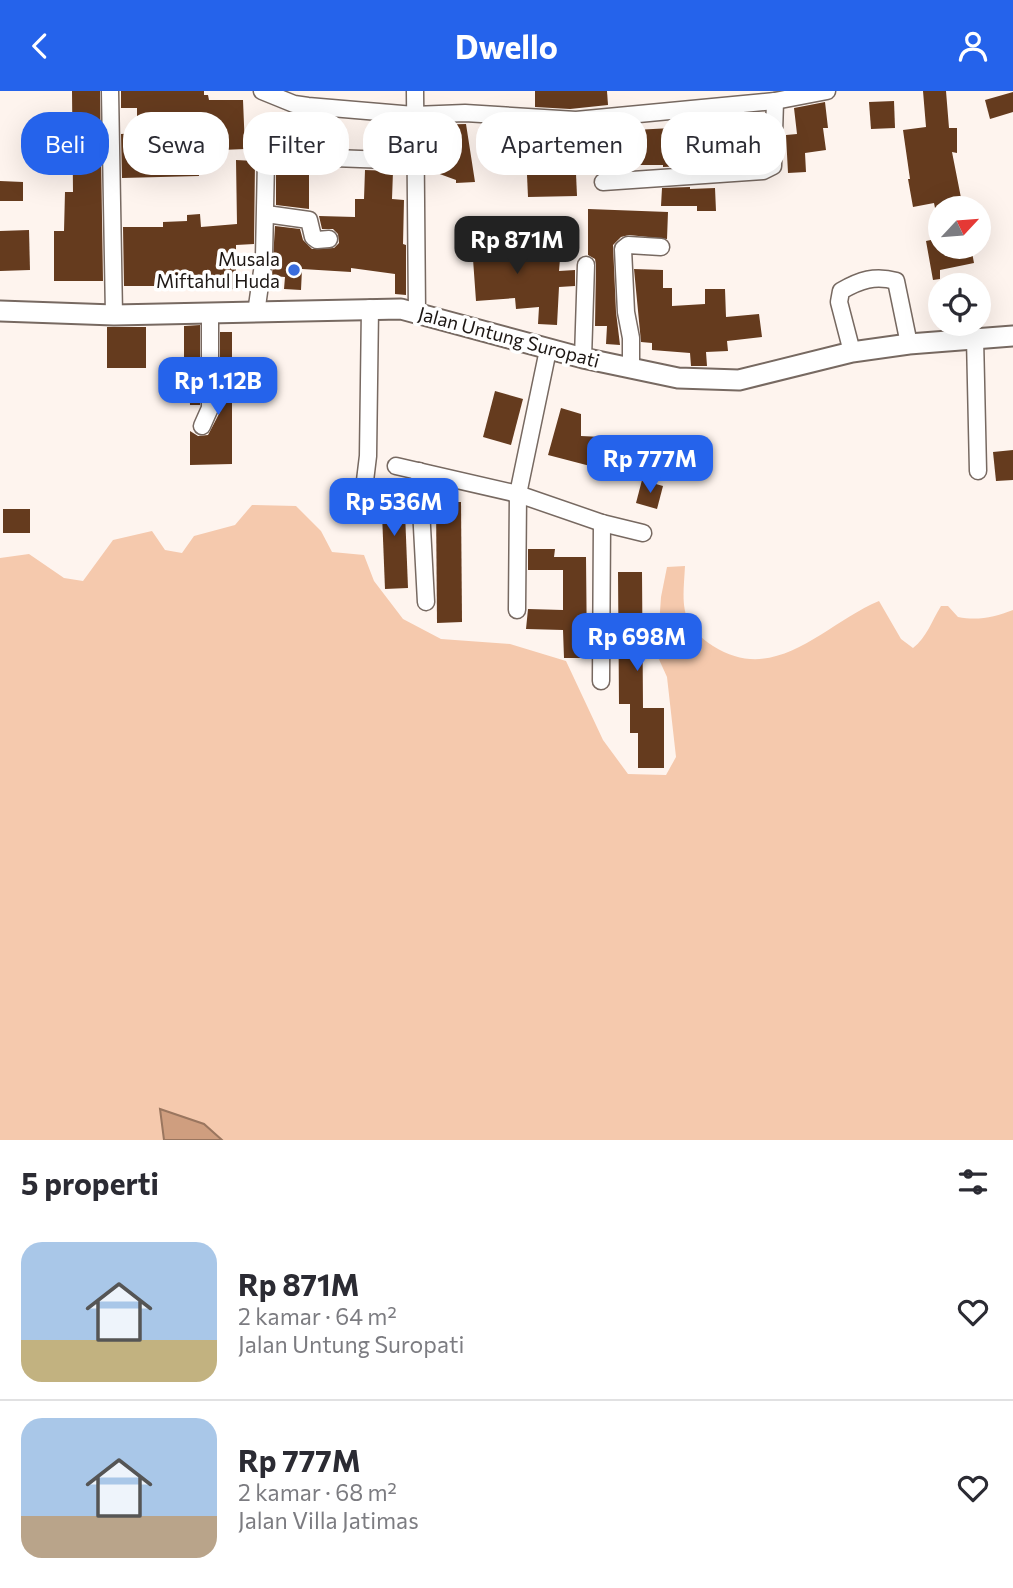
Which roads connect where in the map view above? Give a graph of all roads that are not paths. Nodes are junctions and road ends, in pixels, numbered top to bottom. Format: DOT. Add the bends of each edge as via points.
graph roads {
  1 [pos="110,91"];
  2 [pos="262,91"];
  3 [pos="415,91"];
  4 [pos="823,92"];
  5 [pos="775,101"];
  6 [pos="379,112"];
  7 [pos="414,112"];
  8 [pos="462,113"];
  9 [pos="266,175"];
  10 [pos="415,175"];
  11 [pos="603,182"];
  12 [pos="265,214"];
  13 [pos="329,239"];
  14 [pos="661,247"];
  15 [pos="586,265"];
  16 [pos="370,308"];
  17 [pos="0,311"];
  18 [pos="417,312"];
  19 [pos="256,313"];
  20 [pos="211,314"];
  21 [pos="114,315"];
  22 [pos="1013,336"];
  23 [pos="975,338"];
  24 [pos="909,344"];
  25 [pos="548,350"];
  26 [pos="852,352"];
  27 [pos="583,358"];
  28 [pos="631,368"];
  29 [pos="202,426"];
  30 [pos="396,465"];
  31 [pos="419,471"];
  32 [pos="978,471"];
  33 [pos="364,489"];
  34 [pos="518,494"];
  35 [pos="602,523"];
  36 [pos="643,533"];
  37 [pos="426,602"];
  38 [pos="517,610"];
  39 [pos="601,681"];
  1 -- 21 [label="street"];
  2 -- 6 [label="street" via="308,106"];
  3 -- 7 [label="street"];
  4 -- 5 [label="street"];
  5 -- 8 [label="street" via="576,120"];
  5 -- 11 [label="street" via="773,166 762,171"];
  9 -- 12 [label="street"];
  10 -- 18 [label="street"];
  12 -- 13 [label="street" via="309,220 313,237"];
  12 -- 19 [label="street"];
  14 -- 28 [label="street" via="628,245 623,249"];
  15 -- 27 [label="street"];
  16 -- 18 [label="main road, Jalan Untung Suropati"];
  16 -- 19 [label="main road, Jalan Untung Suropati"];
  16 -- 33 [label="street"];
  17 -- 21 [label="main road, Jalan Untung Suropati"];
  18 -- 25 [label="main road, Jalan Untung Suropati"];
  19 -- 20 [label="main road, Jalan Untung Suropati"];
  20 -- 21 [label="main road, Jalan Untung Suropati"];
  20 -- 29 [label="street" via="210,408"];
  22 -- 23 [label="main road, Jalan Untung Suropati"];
  23 -- 24 [label="main road, Jalan Untung Suropati"];
  23 -- 32 [label="street"];
  24 -- 26 [label="main road, Jalan Untung Suropati"];
  24 -- 26 [label="street" via="896,281 881,277 841,291 839,302"];
  25 -- 27 [label="main road, Jalan Untung Suropati"];
  25 -- 34 [label="street"];
  26 -- 28 [label="main road, Jalan Untung Suropati" via="739,380 678,379"];
  27 -- 28 [label="main road, Jalan Untung Suropati"];
  30 -- 31 [label="street"];
  31 -- 34 [label="street"];
  31 -- 37 [label="street"];
  34 -- 35 [label="street"];
  34 -- 38 [label="street"];
  35 -- 36 [label="street"];
  35 -- 39 [label="street"];
}
